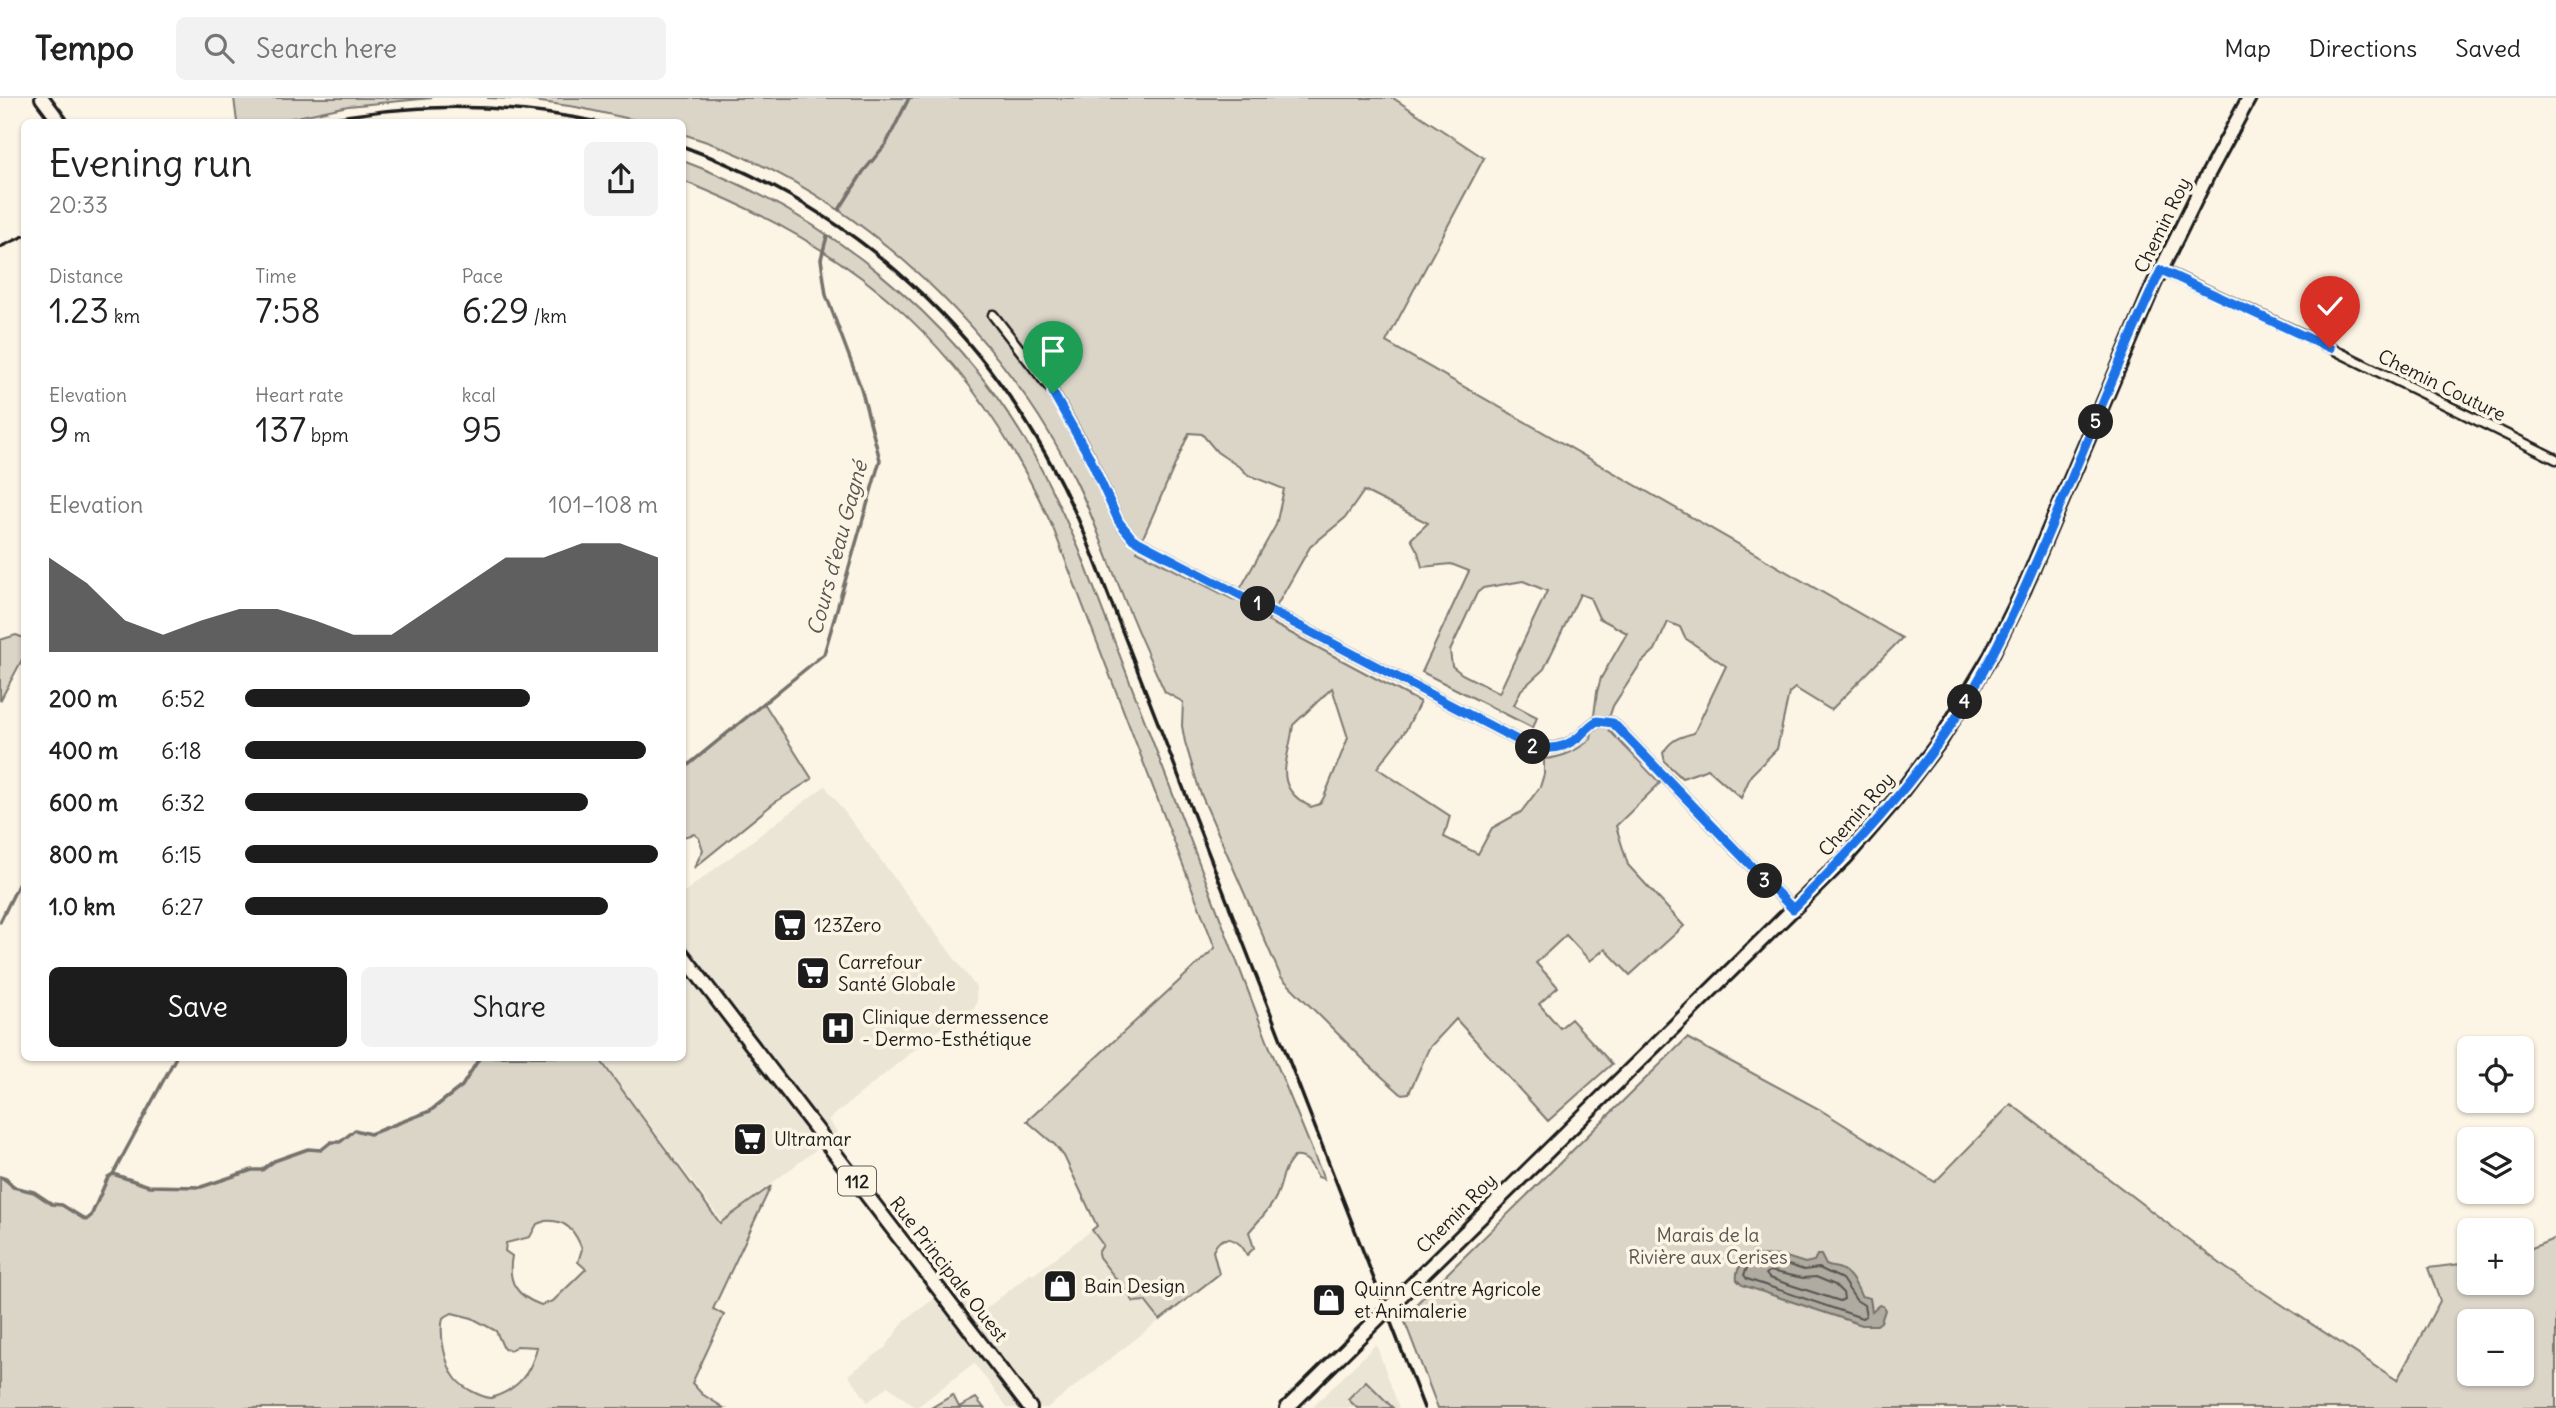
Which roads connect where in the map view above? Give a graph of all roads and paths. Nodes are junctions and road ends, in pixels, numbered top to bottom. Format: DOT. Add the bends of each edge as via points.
graph roads {
  1 [pos="42,98"];
  2 [pos="2249,98"];
  3 [pos="58,119"];
  4 [pos="2161,270"];
  5 [pos="993,315"];
  6 [pos="2556,460"];
  7 [pos="1793,909"];
  8 [pos="686,959"];
  9 [pos="1030,1408"];
  10 [pos="1287,1408"];
  1 -- 3 [label="street"];
  2 -- 4 [label="street, Chemin Roy"];
  4 -- 6 [label="street, Chemin Couture"];
  4 -- 7 [label="street, Chemin Roy" via="2024,589 1974,687 1895,800"];
  5 -- 7 [label="street" via="1059,403 1119,522 1133,539 1527,745 1559,747 1597,721 1613,723"];
  7 -- 10 [label="street, Chemin Roy"];
  8 -- 9 [label="street, Rue Principale Ouest / 112"];
}
